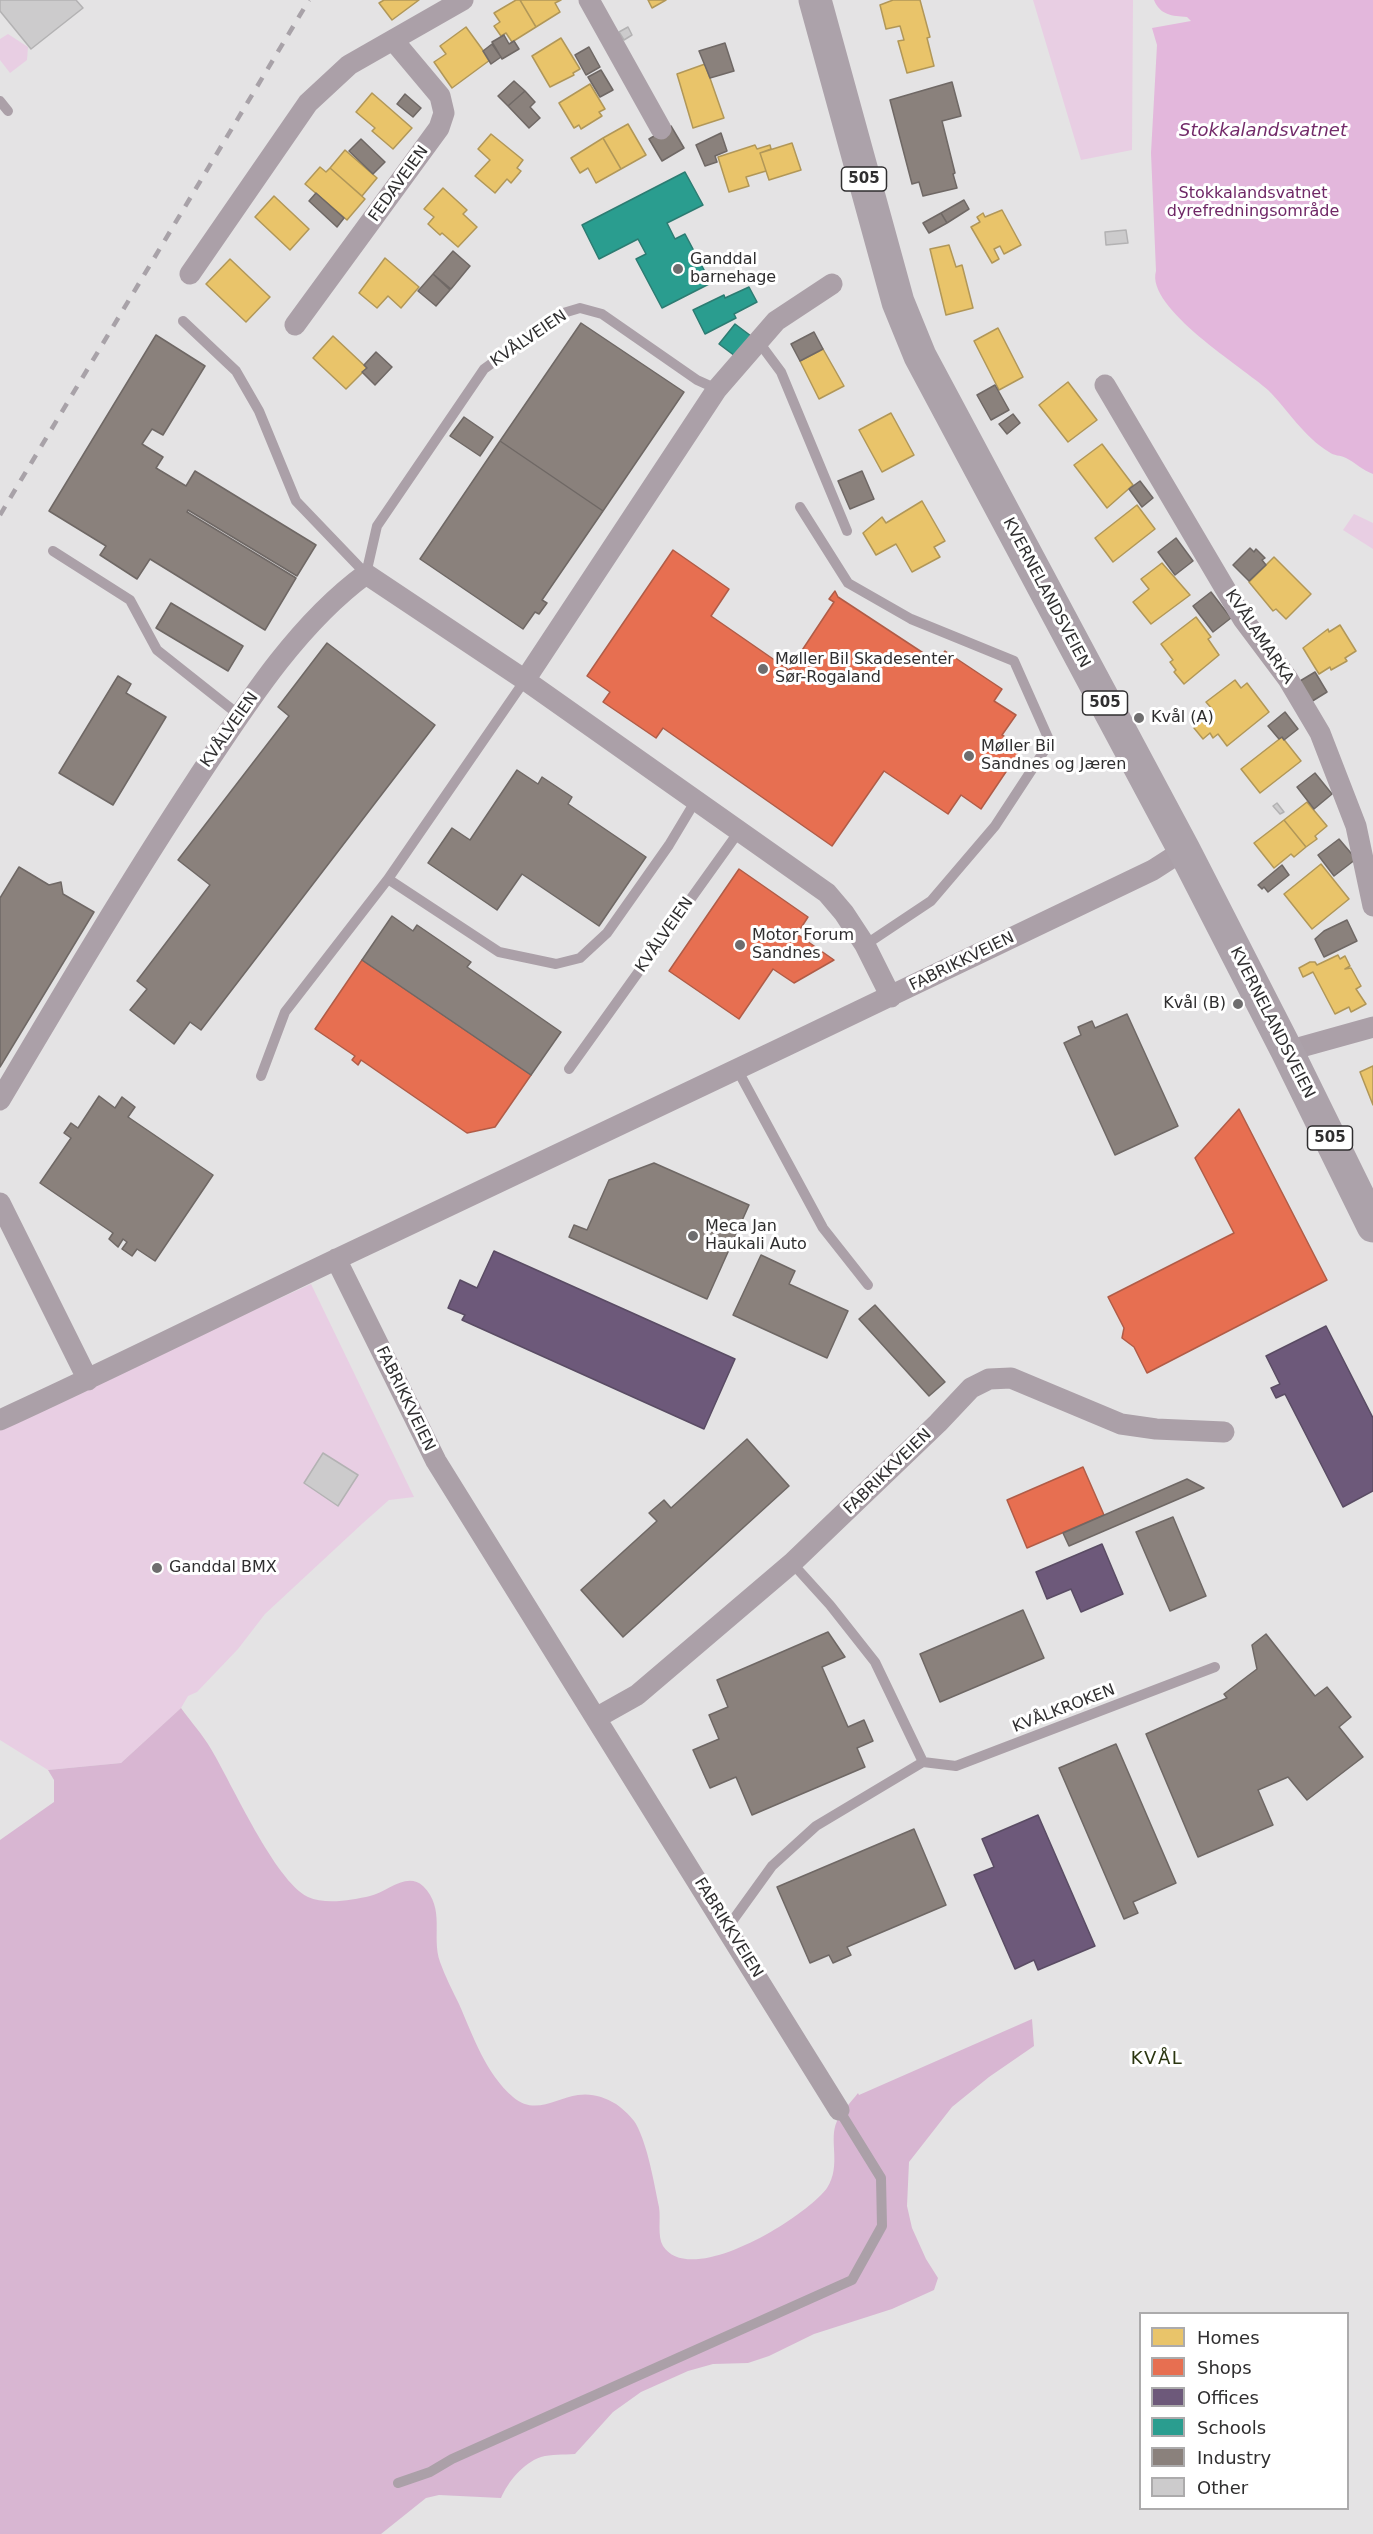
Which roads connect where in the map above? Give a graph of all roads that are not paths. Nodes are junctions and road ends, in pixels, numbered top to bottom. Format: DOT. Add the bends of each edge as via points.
graph roads {
  1 [pos="463,0"];
  2 [pos="589,0"];
  3 [pos="814,0"];
  4 [pos="393,40"];
  5 [pos="0,101"];
  6 [pos="8,111"];
  7 [pos="661,129"];
  8 [pos="190,274"];
  9 [pos="832,284"];
  10 [pos="183,321"];
  11 [pos="295,325"];
  12 [pos="758,341"];
  13 [pos="1105,385"];
  14 [pos="717,389"];
  15 [pos="800,507"];
  16 [pos="847,531"];
  17 [pos="53,551"];
  18 [pos="366,574"];
  19 [pos="525,680"];
  20 [pos="239,715"];
  21 [pos="696,800"];
  22 [pos="740,830"];
  23 [pos="1184,850"];
  24 [pos="388,879"];
  25 [pos="1373,906"];
  26 [pos="865,945"];
  27 [pos="891,997"];
  28 [pos="1373,1027"];
  29 [pos="1287,1051"];
  30 [pos="569,1069"];
  31 [pos="738,1069"];
  32 [pos="261,1076"];
  33 [pos="0,1100"];
  34 [pos="0,1203"];
  35 [pos="1373,1226"];
  36 [pos="336,1259"];
  37 [pos="868,1285"];
  38 [pos="88,1380"];
  39 [pos="0,1420"];
  40 [pos="1224,1432"];
  41 [pos="792,1563"];
  42 [pos="1215,1667"];
  43 [pos="596,1718"];
  44 [pos="923,1762"];
  45 [pos="728,1927"];
  46 [pos="839,2110"];
  47 [pos="398,2483"];
  1 -- 4 [label="street"];
  2 -- 7 [label="street"];
  3 -- 23 [label="main road, KVERNELANDSVEIEN / 505" via="898,302 920,356"];
  4 -- 8 [label="street" via="349,65 308,103"];
  4 -- 11 [label="street, FEDAVEIEN" via="440,96 444,112 439,128"];
  5 -- 6 [label="lane"];
  9 -- 12 [label="street" via="776,321"];
  10 -- 18 [label="lane" via="236,371 259,411 296,501"];
  12 -- 14 [label="street"];
  12 -- 16 [label="lane" via="781,372"];
  13 -- 25 [label="street, KVÅLAMARKA" via="1243,619 1288,679 1320,733 1356,826"];
  14 -- 18 [label="lane, KVÅLVEIEN" via="602,314 580,308 560,314 484,369 377,526"];
  14 -- 19 [label="street"];
  15 -- 26 [label="lane" via="848,583 911,619 1014,661 1050,742 995,826 931,901"];
  17 -- 20 [label="lane" via="130,600 157,650"];
  18 -- 19 [label="street"];
  18 -- 20 [label="street, KVÅLVEIEN" via="337,595"];
  19 -- 21 [label="street"];
  19 -- 24 [label="lane"];
  20 -- 33 [label="street, KVÅLVEIEN" via="116,904"];
  21 -- 22 [label="street"];
  21 -- 24 [label="lane" via="608,933 580,958 556,963 500,952"];
  22 -- 26 [label="street" via="827,893"];
  22 -- 30 [label="lane, KVÅLVEIEN"];
  23 -- 27 [label="street, FABRIKKVEIEN" via="1153,870"];
  23 -- 29 [label="main road, KVERNELANDSVEIEN / 505"];
  24 -- 32 [label="lane" via="285,1012"];
  26 -- 27 [label="street"];
  27 -- 31 [label="street, FABRIKKVEIEN"];
  28 -- 29 [label="street"];
  29 -- 35 [label="main road, KVERNELANDSVEIEN / 505"];
  31 -- 36 [label="street, FABRIKKVEIEN"];
  31 -- 37 [label="lane" via="823,1228"];
  34 -- 38 [label="street"];
  36 -- 38 [label="street, FABRIKKVEIEN"];
  36 -- 43 [label="street, FABRIKKVEIEN" via="436,1461"];
  38 -- 39 [label="street, FABRIKKVEIEN"];
  40 -- 41 [label="street, FABRIKKVEIEN" via="1122,1424 1011,1378 989,1379 971,1388"];
  41 -- 43 [label="street, FABRIKKVEIEN" via="637,1695"];
  41 -- 44 [label="lane" via="875,1662"];
  42 -- 44 [label="lane, KVÅLKROKEN" via="956,1766"];
  43 -- 45 [label="street, FABRIKKVEIEN"];
  44 -- 45 [label="lane" via="816,1826 772,1866"];
  45 -- 46 [label="street, FABRIKKVEIEN"];
  46 -- 47 [label="lane" via="882,2178 882,2226 852,2280 430,2472"];
}
